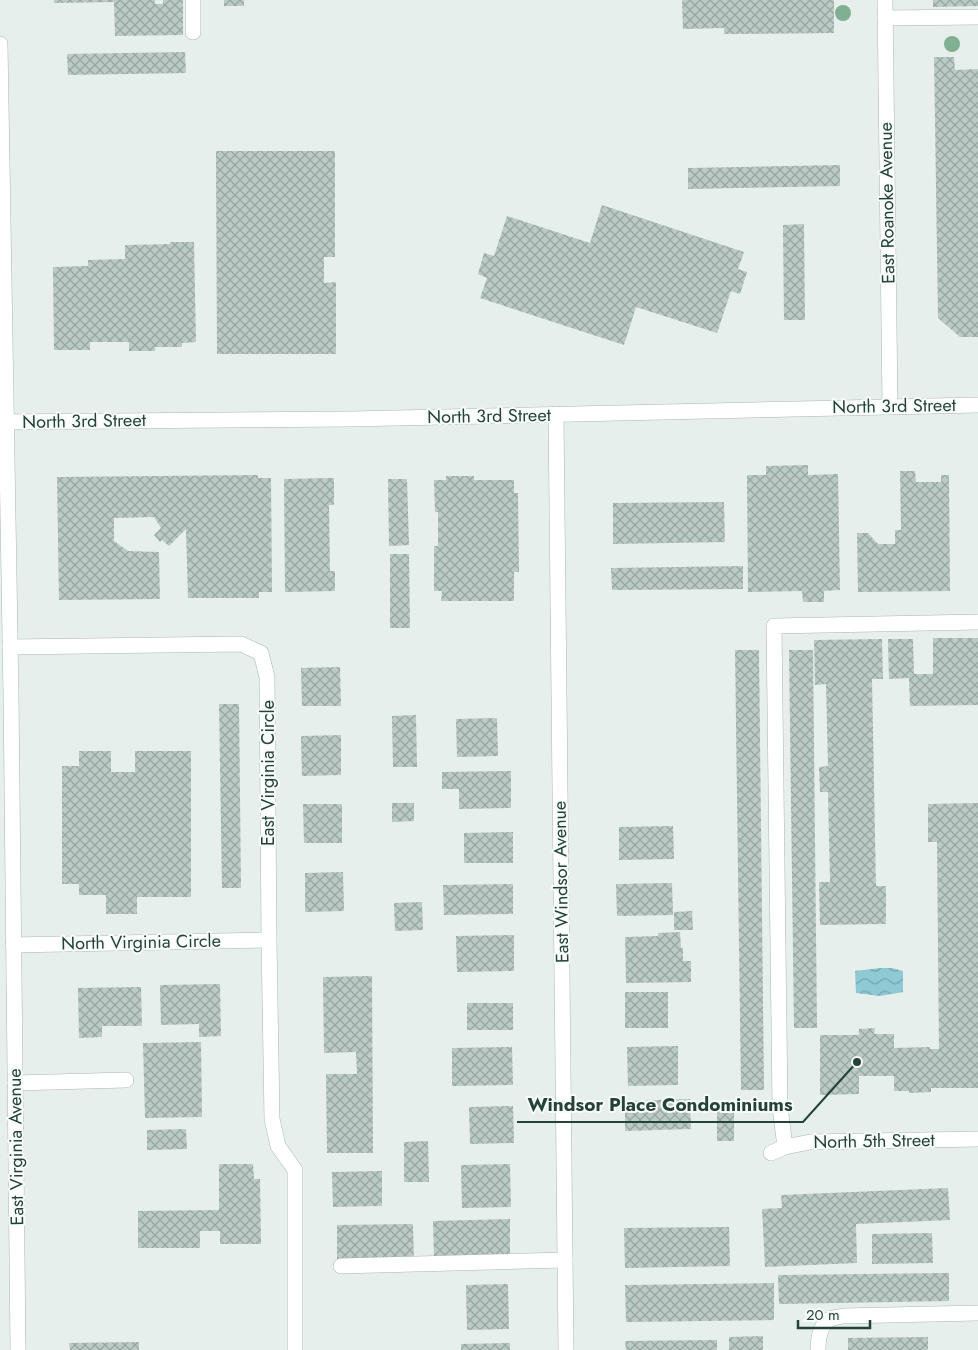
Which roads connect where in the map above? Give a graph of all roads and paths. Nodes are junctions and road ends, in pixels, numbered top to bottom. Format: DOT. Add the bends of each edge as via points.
graph roads {
  1 [pos="193,0"];
  2 [pos="885,0"];
  3 [pos="978,17"];
  4 [pos="885,18"];
  5 [pos="193,32"];
  6 [pos="0,44"];
  7 [pos="978,405"];
  8 [pos="890,406"];
  9 [pos="556,414"];
  10 [pos="4,422"];
  11 [pos="978,622"];
  12 [pos="5,625"];
  13 [pos="10,647"];
  14 [pos="269,940"];
  15 [pos="13,944"];
  16 [pos="126,1080"];
  17 [pos="15,1082"];
  18 [pos="978,1139"];
  19 [pos="565,1260"];
  20 [pos="341,1266"];
  21 [pos="978,1313"];
  22 [pos="18,1350"];
  23 [pos="295,1350"];
  24 [pos="566,1350"];
  25 [pos="818,1350"];
  1 -- 5 [label="street"];
  2 -- 4 [label="street, East Roanoke Avenue"];
  3 -- 4 [label="street"];
  4 -- 8 [label="street, East Roanoke Avenue"];
  6 -- 10 [label="street, East Virginia Avenue"];
  7 -- 8 [label="street, North 3rd Street"];
  8 -- 9 [label="street, North 3rd Street"];
  9 -- 10 [label="street, North 3rd Street"];
  9 -- 19 [label="street, East Windsor Avenue"];
  10 -- 12 [label="street, East Virginia Avenue"];
  11 -- 18 [label="street, North 5th Street" via="774,626 778,1150 802,1143"];
  12 -- 13 [label="street, East Virginia Avenue"];
  13 -- 14 [label="street, East Virginia Circle" via="241,644 261,653 267,677"];
  13 -- 15 [label="street, East Virginia Avenue"];
  14 -- 15 [label="street, North Virginia Circle"];
  14 -- 23 [label="street, East Virginia Circle" via="272,1118 278,1146 295,1170"];
  15 -- 17 [label="street, East Virginia Avenue"];
  16 -- 17 [label="street"];
  17 -- 22 [label="street, East Virginia Avenue"];
  19 -- 20 [label="street"];
  19 -- 24 [label="street, East Windsor Avenue"];
  21 -- 25 [label="street" via="830,1319 823,1326"];
}
